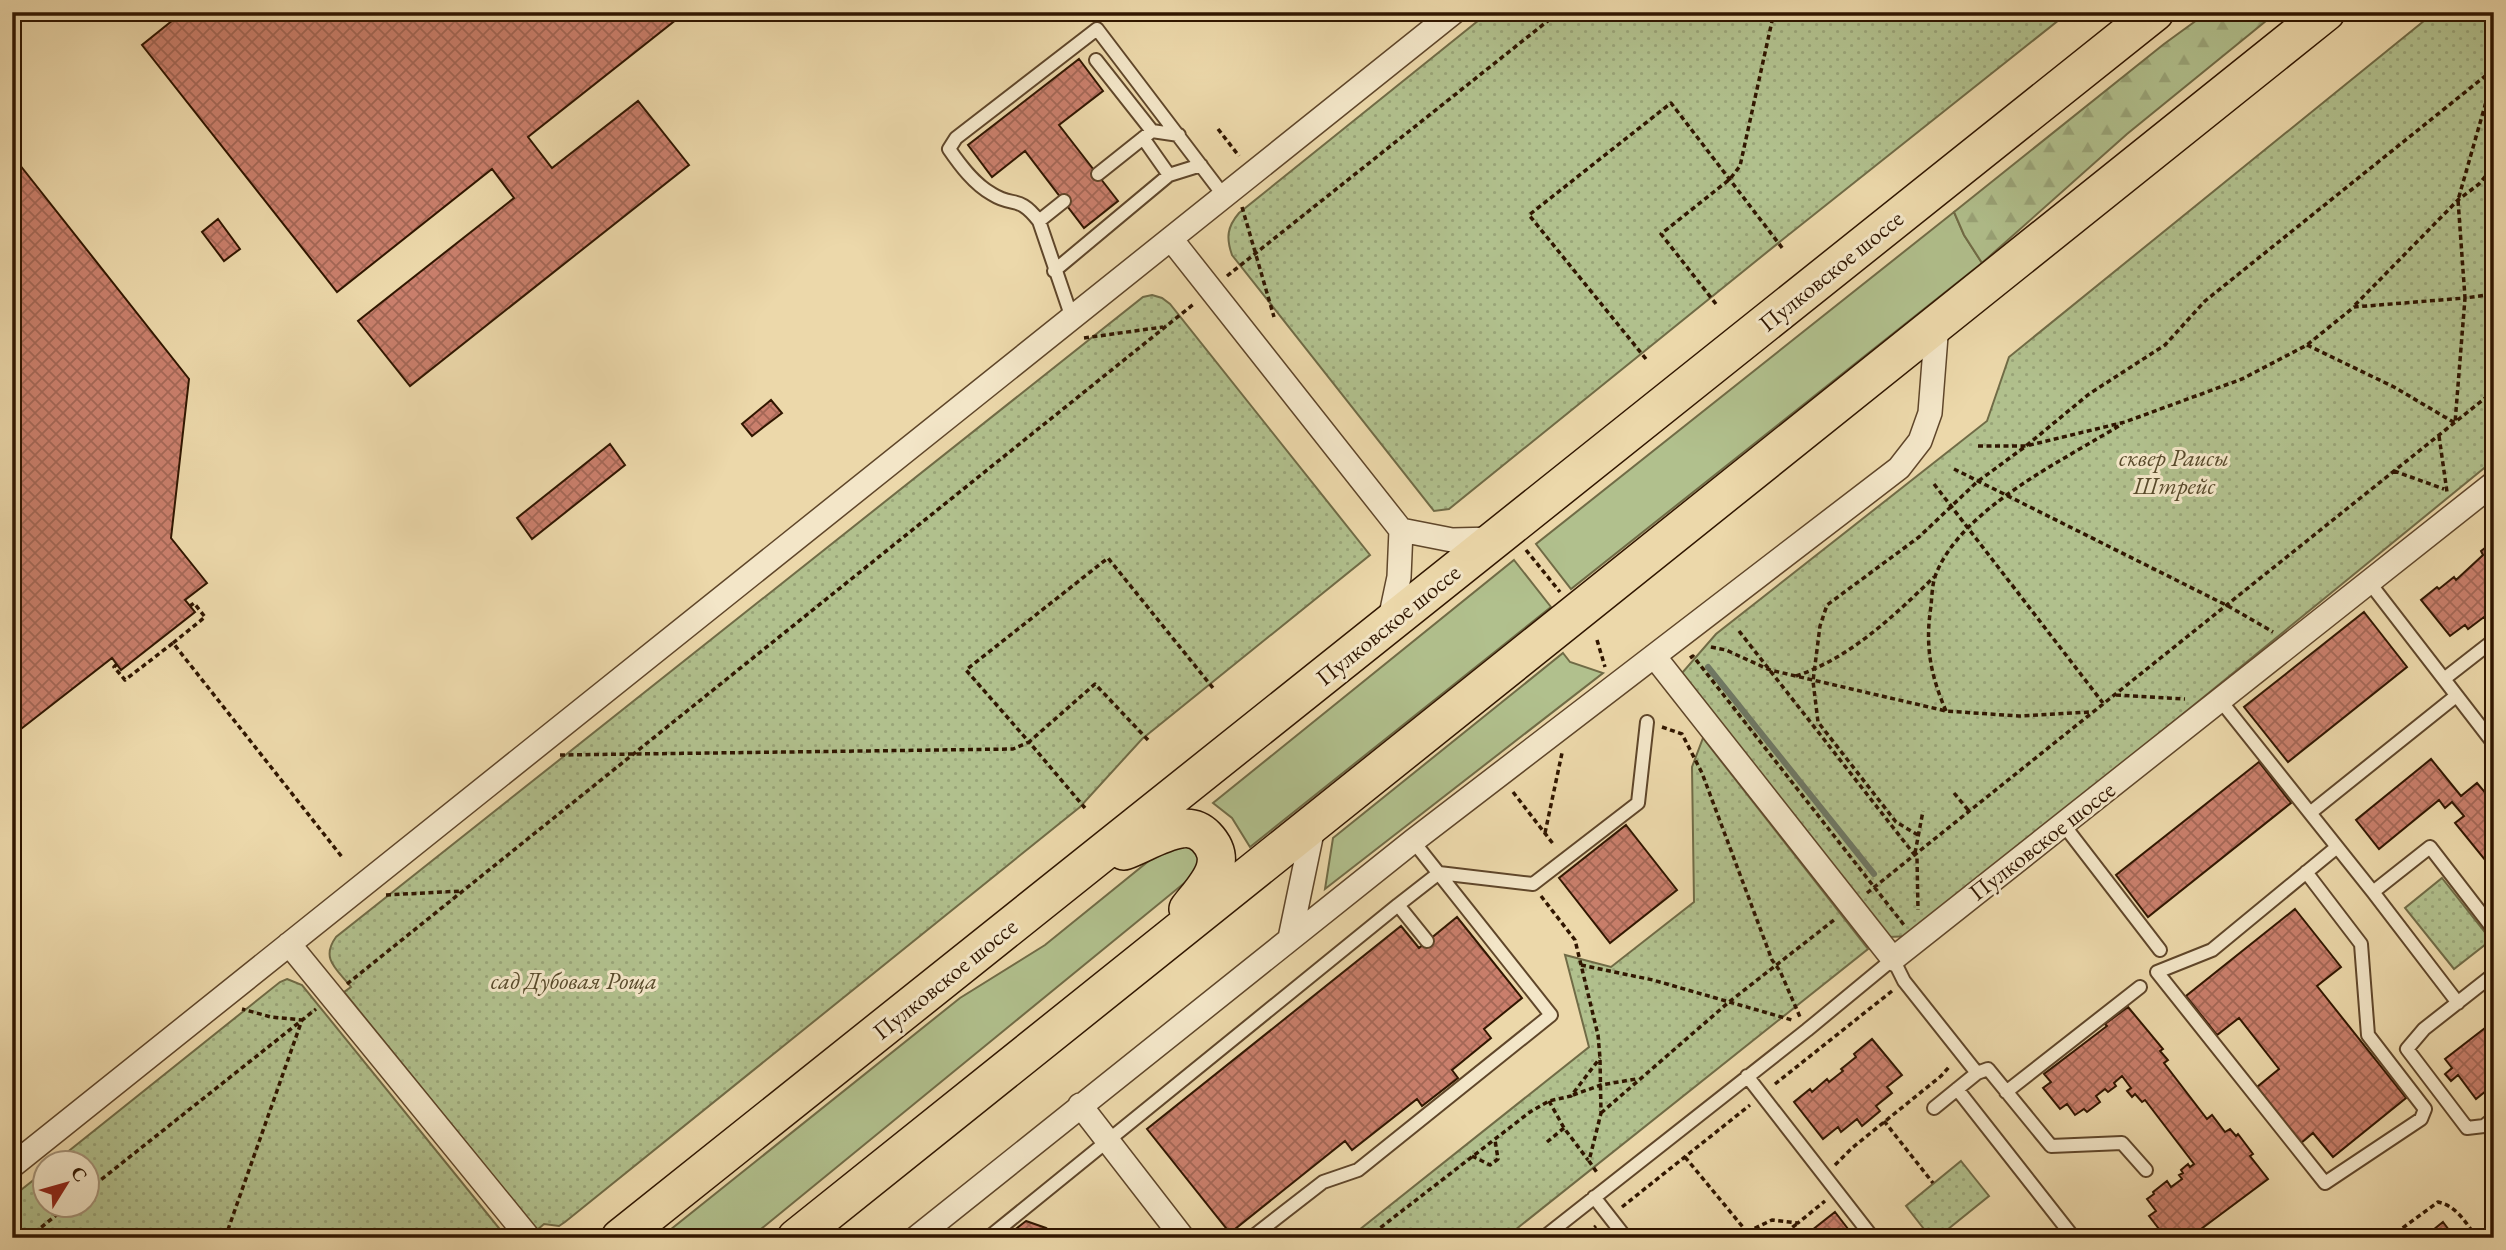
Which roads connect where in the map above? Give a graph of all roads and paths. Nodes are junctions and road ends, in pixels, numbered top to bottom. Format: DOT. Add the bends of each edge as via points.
graph roads {
  1 [pos="1454,12"];
  2 [pos="1559,12"];
  3 [pos="1774,12"];
  4 [pos="2155,12"];
  5 [pos="2326,12"];
  6 [pos="1096,60"];
  7 [pos="2494,72"];
  8 [pos="1148,135"];
  9 [pos="1180,135"];
  10 [pos="1201,165"];
  11 [pos="2494,166"];
  12 [pos="1098,174"];
  13 [pos="1169,175"];
  14 [pos="1730,178"];
  15 [pos="2459,200"];
  16 [pos="1063,201"];
  17 [pos="1233,201"];
  18 [pos="1039,221"];
  19 [pos="1171,239"];
  20 [pos="1783,249"];
  21 [pos="1255,254"];
  22 [pos="1236,269"];
  23 [pos="1054,271"];
  24 [pos="2494,294"];
  25 [pos="2465,298"];
  26 [pos="1716,304"];
  27 [pos="2354,307"];
  28 [pos="1186,311"];
  29 [pos="1274,317"];
  30 [pos="1937,323"];
  31 [pos="1167,326"];
  32 [pos="1077,328"];
  33 [pos="2307,345"];
  34 [pos="1646,359"];
  35 [pos="2494,391"];
  36 [pos="2125,422"];
  37 [pos="2455,423"];
  38 [pos="2439,436"];
  39 [pos="1978,446"];
  40 [pos="2026,446"];
  41 [pos="1954,469"];
  42 [pos="2394,471"];
  43 [pos="1977,482"];
  44 [pos="2494,483"];
  45 [pos="1934,484"];
  46 [pos="2445,490"];
  47 [pos="2004,496"];
  48 [pos="1950,506"];
  49 [pos="2460,509"];
  50 [pos="1968,529"];
  51 [pos="1401,530"];
  52 [pos="1511,544"];
  53 [pos="1935,575"];
  54 [pos="2369,582"];
  55 [pos="1563,597"];
  56 [pos="190,606"];
  57 [pos="2228,606"];
  58 [pos="1389,624"];
  59 [pos="1739,631"];
  60 [pos="2275,633"];
  61 [pos="2494,640"];
  62 [pos="173,642"];
  63 [pos="1711,647"];
  64 [pos="1654,656"];
  65 [pos="1693,656"];
  66 [pos="117,664"];
  67 [pos="1770,670"];
  68 [pos="1815,670"];
  69 [pos="1794,676"];
  70 [pos="2444,679"];
  71 [pos="1813,681"];
  72 [pos="1213,688"];
  73 [pos="2113,695"];
  74 [pos="2456,696"];
  75 [pos="2217,702"];
  76 [pos="2103,703"];
  77 [pos="1946,711"];
  78 [pos="2092,712"];
  79 [pos="1647,722"];
  80 [pos="1148,740"];
  81 [pos="1028,742"];
  82 [pos="2494,744"];
  83 [pos="1562,752"];
  84 [pos="636,754"];
  85 [pos="560,755"];
  86 [pos="1513,792"];
  87 [pos="1954,793"];
  88 [pos="1085,808"];
  89 [pos="1923,811"];
  90 [pos="1969,811"];
  91 [pos="2311,813"];
  92 [pos="1314,823"];
  93 [pos="2063,824"];
  94 [pos="1545,833"];
  95 [pos="1918,835"];
  96 [pos="1413,841"];
  97 [pos="1554,845"];
  98 [pos="2337,847"];
  99 [pos="1914,855"];
  100 [pos="342,857"];
  101 [pos="1088,864"];
  102 [pos="1439,873"];
  103 [pos="2306,873"];
  104 [pos="1533,884"];
  105 [pos="1874,887"];
  106 [pos="464,891"];
  107 [pos="2374,892"];
  108 [pos="384,895"];
  109 [pos="1398,905"];
  110 [pos="1851,906"];
  111 [pos="2494,930"];
  112 [pos="1169,939"];
  113 [pos="1290,939"];
  114 [pos="1427,941"];
  115 [pos="1916,941"];
  116 [pos="289,944"];
  117 [pos="2160,950"];
  118 [pos="1893,959"];
  119 [pos="1581,965"];
  120 [pos="1776,966"];
  121 [pos="2494,974"];
  122 [pos="1904,981"];
  123 [pos="343,987"];
  124 [pos="2140,987"];
  125 [pos="1884,997"];
  126 [pos="1893,998"];
  127 [pos="1729,1002"];
  128 [pos="2458,1003"];
  129 [pos="321,1004"];
  130 [pos="241,1008"];
  131 [pos="302,1020"];
  132 [pos="1807,1030"];
  133 [pos="1822,1046"];
  134 [pos="1948,1056"];
  135 [pos="1601,1058"];
  136 [pos="1977,1073"];
  137 [pos="1747,1076"];
  138 [pos="1639,1079"];
  139 [pos="1601,1085"];
  140 [pos="1957,1090"];
  141 [pos="2006,1092"];
  142 [pos="1762,1094"];
  143 [pos="1571,1096"];
  144 [pos="1549,1101"];
  145 [pos="1080,1105"];
  146 [pos="1934,1108"];
  147 [pos="1601,1113"];
  148 [pos="2494,1118"];
  149 [pos="1884,1121"];
  150 [pos="1564,1128"];
  151 [pos="1495,1139"];
  152 [pos="1108,1141"];
  153 [pos="1547,1142"];
  154 [pos="1472,1156"];
  155 [pos="1685,1157"];
  156 [pos="1589,1161"];
  157 [pos="12,1166"];
  158 [pos="2146,1170"];
  159 [pos="1824,1176"];
  160 [pos="102,1179"];
  161 [pos="1933,1184"];
  162 [pos="1608,1186"];
  163 [pos="1837,1192"];
  164 [pos="1594,1197"];
  165 [pos="1609,1216"];
  166 [pos="53,1218"];
  167 [pos="1798,1223"];
  168 [pos="1747,1232"];
  169 [pos="1944,1232"];
  170 [pos="619,1236"];
  171 [pos="28,1238"];
  172 [pos="225,1238"];
  173 [pos="528,1238"];
  174 [pos="796,1238"];
  175 [pos="916,1238"];
  176 [pos="988,1238"];
  177 [pos="1183,1238"];
  178 [pos="1251,1238"];
  179 [pos="1367,1238"];
  180 [pos="1543,1238"];
  181 [pos="1581,1238"];
  182 [pos="1626,1238"];
  183 [pos="1741,1238"];
  184 [pos="1779,1238"];
  185 [pos="1873,1238"];
  186 [pos="1945,1238"];
  187 [pos="2074,1238"];
  188 [pos="2389,1238"];
  189 [pos="2477,1238"];
  1 -- 17 [label="street"];
  2 -- 21 [label="path"];
  3 -- 14 [label="path" via="1740,166"];
  4 -- 52 [label="main road, Пулковское шоссе"];
  5 -- 30 [label="main road"];
  6 -- 8 [label="lane"];
  7 -- 15 [label="path"];
  7 -- 40 [label="path" via="2205,300 2165,345 2089,394"];
  8 -- 9 [label="lane"];
  8 -- 12 [label="lane"];
  8 -- 13 [label="lane"];
  9 -- 10 [label="lane"];
  9 -- 18 [label="lane" via="1097,29 956,138 949,149 992,195 1027,205"];
  10 -- 13 [label="lane"];
  10 -- 17 [label="lane"];
  11 -- 15 [label="path"];
  13 -- 23 [label="lane"];
  14 -- 20 [label="path"];
  14 -- 26 [label="path" via="1661,234"];
  14 -- 34 [label="path" via="1671,103 1529,215"];
  15 -- 25 [label="path"];
  15 -- 27 [label="path"];
  16 -- 18 [label="lane"];
  17 -- 19 [label="street"];
  17 -- 21 [label="path"];
  18 -- 23 [label="lane"];
  19 -- 32 [label="street"];
  19 -- 51 [label="street"];
  21 -- 22 [label="path"];
  21 -- 29 [label="path"];
  23 -- 32 [label="lane"];
  24 -- 25 [label="path"];
  25 -- 27 [label="path"];
  25 -- 37 [label="path"];
  27 -- 33 [label="path"];
  28 -- 31 [label="path"];
  30 -- 64 [label="street" via="1930,413 1920,441 1899,468"];
  30 -- 92 [label="main road"];
  31 -- 32 [label="path"];
  31 -- 84 [label="path"];
  32 -- 116 [label="street"];
  33 -- 36 [label="path" via="2242,379"];
  33 -- 37 [label="path"];
  35 -- 37 [label="path"];
  36 -- 40 [label="path"];
  36 -- 47 [label="path"];
  37 -- 38 [label="path"];
  38 -- 42 [label="path"];
  38 -- 46 [label="path"];
  39 -- 40 [label="path"];
  40 -- 43 [label="path"];
  41 -- 43 [label="path"];
  42 -- 46 [label="path"];
  42 -- 57 [label="path"];
  43 -- 47 [label="path"];
  43 -- 48 [label="path"];
  44 -- 49 [label="street, Пулковское шоссе"];
  45 -- 48 [label="path"];
  46 -- 49 [label="path"];
  47 -- 50 [label="path"];
  47 -- 57 [label="path"];
  48 -- 50 [label="path"];
  48 -- 68 [label="path" via="1919,537 1827,605"];
  49 -- 54 [label="street, Пулковское шоссе"];
  50 -- 53 [label="path"];
  50 -- 76 [label="path"];
  51 -- 52 [label="street"];
  51 -- 58 [label="street" via="1399,576"];
  52 -- 55 [label="path"];
  52 -- 58 [label="main road, Пулковское шоссе"];
  53 -- 68 [label="path" via="1896,614"];
  53 -- 77 [label="path" via="1927,635 1933,679"];
  54 -- 70 [label="lane"];
  54 -- 75 [label="street, Пулковское шоссе"];
  56 -- 62 [label="path" via="194,603 205,617"];
  57 -- 60 [label="path"];
  57 -- 73 [label="path"];
  58 -- 101 [label="main road, Пулковское шоссе"];
  59 -- 67 [label="path"];
  61 -- 70 [label="lane"];
  62 -- 66 [label="path" via="125,680 114,667"];
  62 -- 100 [label="path"];
  63 -- 67 [label="path"];
  64 -- 96 [label="street"];
  64 -- 110 [label="street"];
  65 -- 105 [label="path"];
  67 -- 69 [label="path"];
  67 -- 99 [label="path"];
  68 -- 69 [label="path"];
  68 -- 71 [label="path"];
  69 -- 71 [label="path"];
  70 -- 74 [label="lane"];
  71 -- 77 [label="path"];
  71 -- 95 [label="path" via="1818,722 1896,822"];
  72 -- 81 [label="path" via="1108,558 966,670"];
  73 -- 75 [label="path"];
  73 -- 76 [label="path"];
  74 -- 82 [label="lane"];
  74 -- 91 [label="lane"];
  75 -- 91 [label="lane"];
  75 -- 93 [label="street, Пулковское шоссе"];
  76 -- 78 [label="path"];
  77 -- 78 [label="path" via="2019,716"];
  78 -- 90 [label="path"];
  79 -- 104 [label="lane" via="1638,803"];
  79 -- 120 [label="path" via="1682,734 1702,773"];
  80 -- 81 [label="path" via="1095,684"];
  81 -- 84 [label="path" via="1013,750"];
  81 -- 88 [label="path"];
  83 -- 94 [label="path"];
  84 -- 85 [label="path"];
  84 -- 106 [label="path"];
  86 -- 94 [label="path"];
  87 -- 90 [label="path"];
  89 -- 95 [label="path"];
  90 -- 99 [label="path"];
  91 -- 98 [label="lane"];
  92 -- 112 [label="main road"];
  92 -- 113 [label="street"];
  93 -- 115 [label="street, Пулковское шоссе"];
  93 -- 117 [label="lane"];
  94 -- 97 [label="path"];
  95 -- 99 [label="path"];
  96 -- 102 [label="lane"];
  96 -- 113 [label="street"];
  98 -- 103 [label="lane"];
  98 -- 107 [label="lane"];
  99 -- 105 [label="path"];
  99 -- 115 [label="path"];
  101 -- 112 [label="main road" via="1182,828 1204,835 1216,852 1216,870"];
  101 -- 170 [label="main road, Пулковское шоссе"];
  102 -- 104 [label="lane"];
  102 -- 109 [label="lane"];
  102 -- 178 [label="lane" via="1551,1015 1358,1170 1324,1182"];
  103 -- 103 [label="lane" via="2361,944 2368,1035 2425,1109 2421,1119 2325,1183 2157,972 2212,950"];
  104 -- 119 [label="path" via="1575,940"];
  105 -- 110 [label="path"];
  105 -- 115 [label="path"];
  106 -- 108 [label="path"];
  106 -- 123 [label="path"];
  107 -- 111 [label="lane" via="2430,847"];
  107 -- 128 [label="lane"];
  109 -- 114 [label="lane"];
  109 -- 152 [label="lane"];
  110 -- 118 [label="street"];
  110 -- 120 [label="path"];
  112 -- 174 [label="main road"];
  113 -- 145 [label="street"];
  115 -- 118 [label="street, Пулковское шоссе"];
  116 -- 157 [label="street"];
  116 -- 173 [label="street"];
  118 -- 122 [label="lane"];
  118 -- 132 [label="lane"];
  119 -- 127 [label="path"];
  119 -- 135 [label="path"];
  120 -- 127 [label="path"];
  120 -- 127 [label="path" via="1803,1024"];
  121 -- 128 [label="lane"];
  122 -- 125 [label="path"];
  122 -- 136 [label="lane"];
  124 -- 141 [label="lane"];
  125 -- 126 [label="path"];
  125 -- 133 [label="path"];
  127 -- 138 [label="path"];
  128 -- 148 [label="lane" via="2407,1049 2467,1128 2484,1126"];
  129 -- 131 [label="path"];
  130 -- 131 [label="path"];
  131 -- 160 [label="path"];
  131 -- 172 [label="path"];
  132 -- 133 [label="path"];
  132 -- 137 [label="lane"];
  133 -- 142 [label="path"];
  134 -- 149 [label="path" via="1950,1067"];
  135 -- 139 [label="path"];
  135 -- 143 [label="path"];
  136 -- 140 [label="lane"];
  136 -- 141 [label="lane" via="1988,1069"];
  137 -- 142 [label="lane"];
  137 -- 162 [label="lane"];
  138 -- 139 [label="path"];
  138 -- 147 [label="path"];
  139 -- 143 [label="path"];
  139 -- 147 [label="path"];
  140 -- 146 [label="lane"];
  140 -- 187 [label="lane"];
  141 -- 158 [label="lane" via="2051,1146 2122,1143"];
  142 -- 155 [label="path"];
  142 -- 159 [label="lane"];
  143 -- 144 [label="path"];
  144 -- 150 [label="path"];
  144 -- 151 [label="path"];
  145 -- 152 [label="street"];
  145 -- 175 [label="street"];
  147 -- 156 [label="path"];
  149 -- 159 [label="path"];
  149 -- 161 [label="path"];
  150 -- 153 [label="path"];
  150 -- 156 [label="path"];
  151 -- 154 [label="path"];
  151 -- 154 [label="path" via="1498,1159 1490,1165"];
  152 -- 176 [label="lane"];
  152 -- 177 [label="street"];
  154 -- 179 [label="path"];
  155 -- 165 [label="path"];
  155 -- 168 [label="path"];
  156 -- 162 [label="path"];
  159 -- 163 [label="lane"];
  162 -- 164 [label="lane"];
  163 -- 167 [label="path"];
  163 -- 185 [label="lane"];
  164 -- 165 [label="lane"];
  164 -- 180 [label="lane"];
  165 -- 181 [label="path"];
  165 -- 182 [label="lane"];
  166 -- 171 [label="path"];
  167 -- 168 [label="path" via="1772,1220"];
  167 -- 184 [label="path"];
  168 -- 183 [label="path"];
  169 -- 186 [label="path"];
  188 -- 189 [label="path" via="2438,1202 2456,1210"];
}
